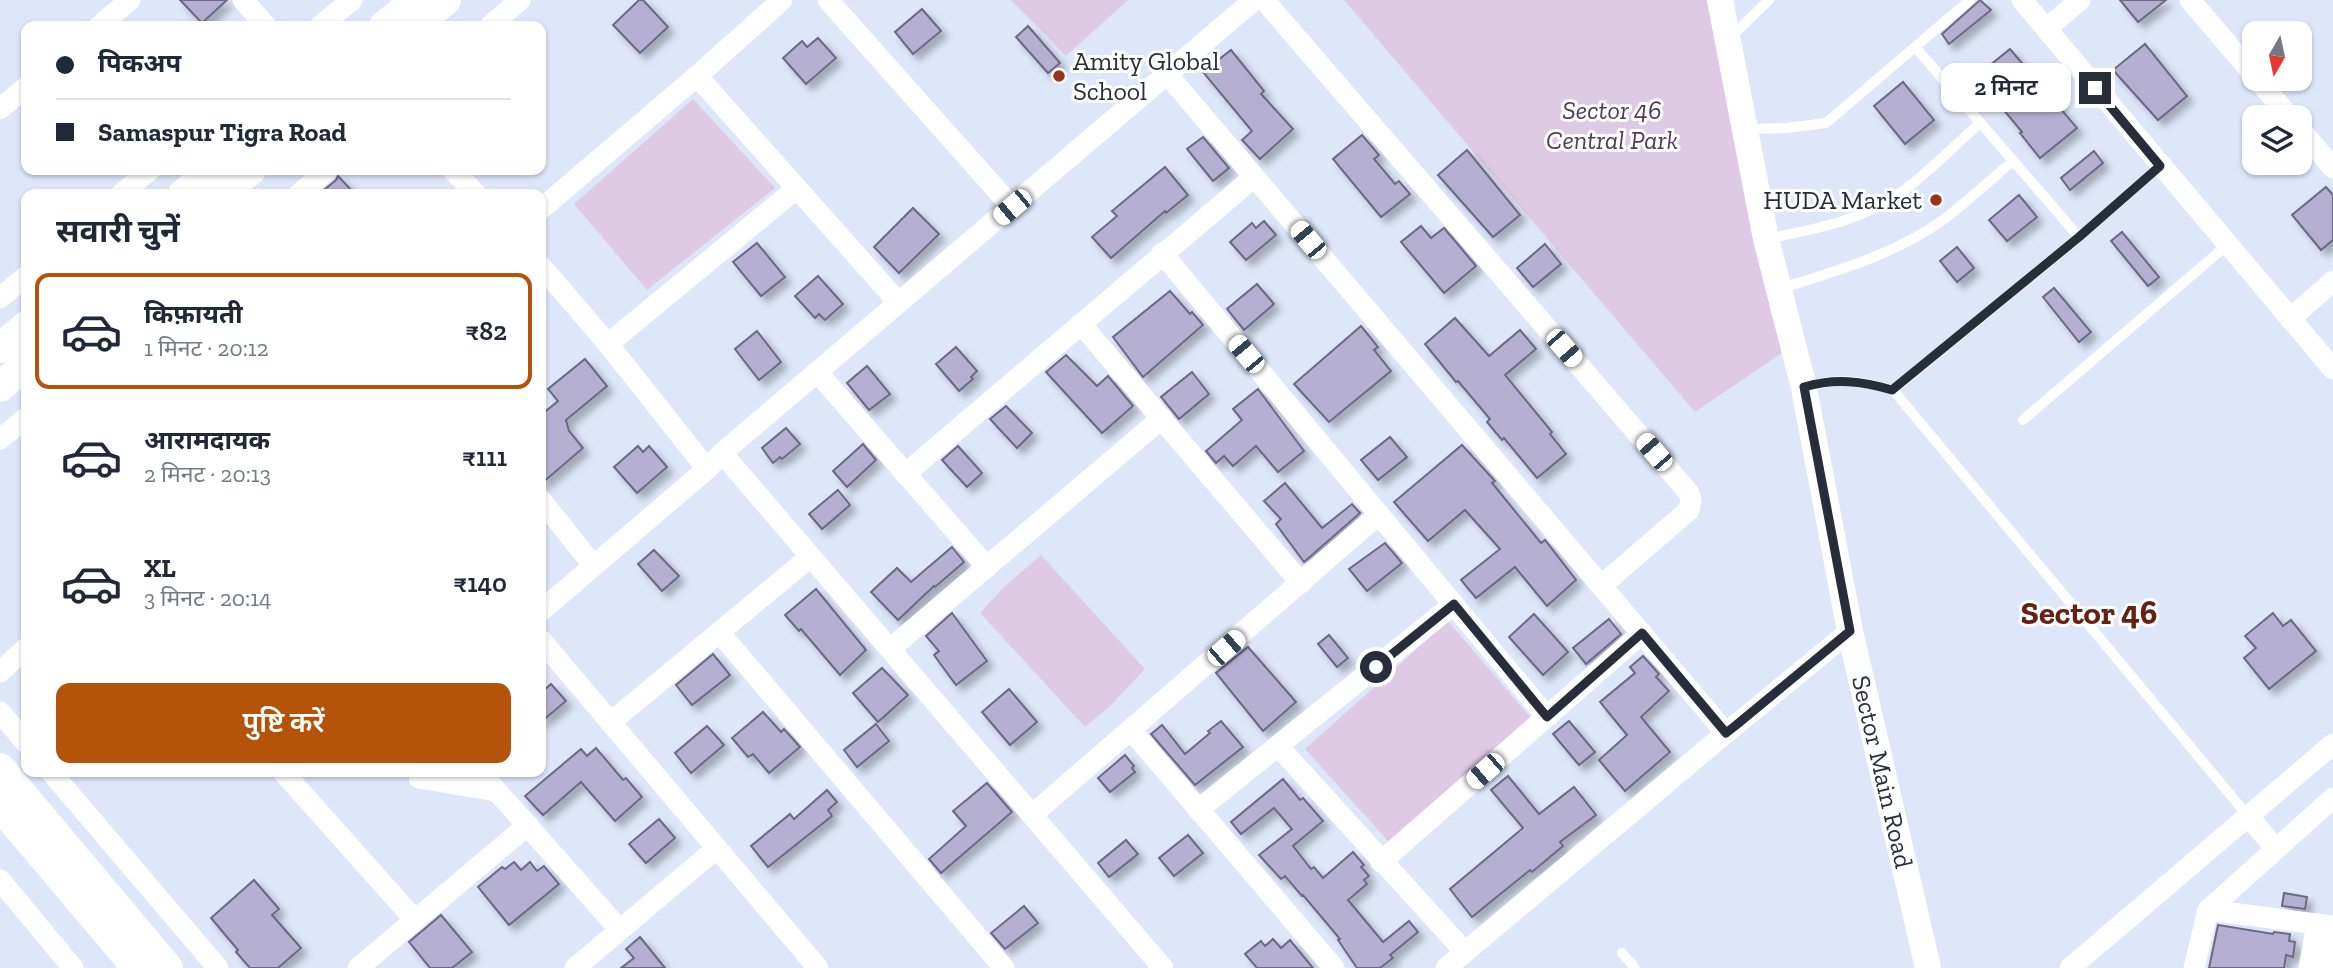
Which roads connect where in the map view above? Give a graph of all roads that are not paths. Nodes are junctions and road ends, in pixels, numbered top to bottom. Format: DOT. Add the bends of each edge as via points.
graph roads {
  1 [pos="130,0"];
  2 [pos="243,0"];
  3 [pos="352,0"];
  4 [pos="438,0"];
  5 [pos="520,0"];
  6 [pos="782,0"];
  7 [pos="828,0"];
  8 [pos="1254,0"];
  9 [pos="1264,0"];
  10 [pos="1720,0"];
  11 [pos="1769,0"];
  12 [pos="1970,0"];
  13 [pos="2022,0"];
  14 [pos="2080,0"];
  15 [pos="2190,0"];
  16 [pos="105,21"];
  17 [pos="262,21"];
  18 [pos="326,21"];
  19 [pos="394,21"];
  20 [pos="420,21"];
  21 [pos="496,21"];
  22 [pos="2046,29"];
  23 [pos="1728,40"];
  24 [pos="1916,48"];
  25 [pos="2242,61"];
  26 [pos="1167,74"];
  27 [pos="697,76"];
  28 [pos="2268,91"];
  29 [pos="21,92"];
  30 [pos="2280,105"];
  31 [pos="0,109"];
  32 [pos="1980,123"];
  33 [pos="1746,129"];
  34 [pos="2312,143"];
  35 [pos="2013,161"];
  36 [pos="2160,166"];
  37 [pos="2333,168"];
  38 [pos="144,175"];
  39 [pos="207,175"];
  40 [pos="245,175"];
  41 [pos="321,175"];
  42 [pos="458,175"];
  43 [pos="1254,177"];
  44 [pos="127,189"];
  45 [pos="189,189"];
  46 [pos="228,189"];
  47 [pos="305,189"];
  48 [pos="471,189"];
  49 [pos="796,189"];
  50 [pos="546,205"];
  51 [pos="1012,207"];
  52 [pos="2079,237"];
  53 [pos="1766,239"];
  54 [pos="2227,245"];
  55 [pos="1162,253"];
  56 [pos="546,272"];
  57 [pos="21,279"];
  58 [pos="2333,281"];
  59 [pos="1777,289"];
  60 [pos="0,298"];
  61 [pos="898,302"];
  62 [pos="2290,319"];
  63 [pos="1081,324"];
  64 [pos="21,330"];
  65 [pos="608,344"];
  66 [pos="0,348"];
  67 [pos="21,369"];
  68 [pos="2333,369"];
  69 [pos="818,373"];
  70 [pos="0,387"];
  71 [pos="1804,387"];
  72 [pos="1892,390"];
  73 [pos="1162,418"];
  74 [pos="2024,420"];
  75 [pos="21,422"];
  76 [pos="0,439"];
  77 [pos="722,453"];
  78 [pos="707,469"];
  79 [pos="905,474"];
  80 [pos="546,506"];
  81 [pos="1379,514"];
  82 [pos="810,556"];
  83 [pos="593,565"];
  84 [pos="986,566"];
  85 [pos="1301,583"];
  86 [pos="1601,586"];
  87 [pos="1454,604"];
  88 [pos="546,607"];
  89 [pos="1850,631"];
  90 [pos="720,633"];
  91 [pos="1642,633"];
  92 [pos="546,646"];
  93 [pos="890,649"];
  94 [pos="21,653"];
  95 [pos="0,672"];
  96 [pos="0,712"];
  97 [pos="1547,717"];
  98 [pos="611,722"];
  99 [pos="1131,730"];
  100 [pos="1726,733"];
  101 [pos="21,737"];
  102 [pos="2333,744"];
  103 [pos="1278,746"];
  104 [pos="0,768"];
  105 [pos="55,777"];
  106 [pos="287,777"];
  107 [pos="484,777"];
  108 [pos="419,778"];
  109 [pos="496,791"];
  110 [pos="2333,798"];
  111 [pos="0,806"];
  112 [pos="1198,810"];
  113 [pos="1032,815"];
  114 [pos="2248,817"];
  115 [pos="528,825"];
  116 [pos="716,848"];
  117 [pos="2276,849"];
  118 [pos="1381,862"];
  119 [pos="0,880"];
  120 [pos="2207,910"];
  121 [pos="415,920"];
  122 [pos="2325,925"];
  123 [pos="620,930"];
  124 [pos="2333,940"];
  125 [pos="1465,952"];
  126 [pos="1622,953"];
  127 [pos="809,965"];
  128 [pos="74,968"];
  129 [pos="137,968"];
  130 [pos="169,968"];
  131 [pos="218,968"];
  132 [pos="358,968"];
  133 [pos="575,968"];
  134 [pos="1004,968"];
  135 [pos="1163,968"];
  136 [pos="1334,968"];
  137 [pos="1446,968"];
  138 [pos="1635,968"];
  139 [pos="1928,968"];
  140 [pos="2070,968"];
  141 [pos="2194,968"];
  142 [pos="2309,968"];
  143 [pos="2329,968"];
  1 -- 16 [label="street"];
  2 -- 17 [label="street"];
  3 -- 18 [label="street"];
  4 -- 19 [label="main road"];
  4 -- 20 [label="main road"];
  5 -- 21 [label="street"];
  6 -- 27 [label="street"];
  7 -- 51 [label="street"];
  8 -- 26 [label="street"];
  9 -- 86 [label="street" via="1689,493 1689,510"];
  10 -- 23 [label="street, Sector Main Road"];
  11 -- 23 [label="lane"];
  12 -- 24 [label="lane"];
  13 -- 22 [label="street"];
  14 -- 22 [label="street"];
  15 -- 25 [label="street"];
  22 -- 36 [label="street"];
  23 -- 33 [label="street, Sector Main Road"];
  24 -- 32 [label="lane"];
  24 -- 33 [label="lane" via="1826,123"];
  26 -- 43 [label="street"];
  26 -- 51 [label="street"];
  27 -- 49 [label="street"];
  27 -- 50 [label="street"];
  28 -- 30 [label="street"];
  29 -- 31 [label="street"];
  32 -- 35 [label="lane"];
  32 -- 53 [label="lane" via="1903,191 1873,209 1826,227"];
  33 -- 53 [label="street, Sector Main Road"];
  34 -- 37 [label="street"];
  35 -- 52 [label="lane"];
  35 -- 59 [label="lane" via="1942,220 1887,251"];
  36 -- 52 [label="lane"];
  36 -- 54 [label="street"];
  38 -- 44 [label="street"];
  39 -- 45 [label="main road"];
  40 -- 46 [label="main road"];
  41 -- 47 [label="street"];
  42 -- 48 [label="street"];
  43 -- 55 [label="street"];
  43 -- 86 [label="street"];
  49 -- 61 [label="street"];
  49 -- 65 [label="street"];
  51 -- 61 [label="street"];
  52 -- 72 [label="lane"];
  53 -- 59 [label="street, Sector Main Road"];
  54 -- 62 [label="street"];
  54 -- 74 [label="lane"];
  55 -- 63 [label="street"];
  55 -- 81 [label="street"];
  56 -- 65 [label="street"];
  57 -- 60 [label="street"];
  58 -- 62 [label="street"];
  59 -- 71 [label="street, Sector Main Road"];
  61 -- 69 [label="street"];
  62 -- 68 [label="street"];
  63 -- 73 [label="street"];
  63 -- 79 [label="street"];
  64 -- 66 [label="main road"];
  65 -- 78 [label="street"];
  67 -- 70 [label="main road"];
  69 -- 77 [label="street"];
  69 -- 79 [label="street"];
  71 -- 72 [label="lane" via="1844,380"];
  71 -- 89 [label="street, Sector Main Road"];
  72 -- 114 [label="lane"];
  73 -- 84 [label="street"];
  73 -- 85 [label="street"];
  75 -- 76 [label="street"];
  77 -- 78 [label="street"];
  77 -- 82 [label="street"];
  78 -- 83 [label="street"];
  79 -- 84 [label="street"];
  80 -- 83 [label="street"];
  81 -- 85 [label="street"];
  81 -- 87 [label="street"];
  82 -- 90 [label="street"];
  82 -- 93 [label="street"];
  83 -- 88 [label="street"];
  84 -- 93 [label="street"];
  85 -- 99 [label="street"];
  86 -- 91 [label="street"];
  87 -- 97 [label="street"];
  87 -- 103 [label="street"];
  89 -- 100 [label="street"];
  89 -- 139 [label="street, Sector Main Road"];
  90 -- 98 [label="street"];
  90 -- 134 [label="street"];
  91 -- 97 [label="street"];
  91 -- 100 [label="street"];
  92 -- 98 [label="street"];
  93 -- 113 [label="street"];
  94 -- 95 [label="street"];
  96 -- 101 [label="street"];
  97 -- 118 [label="street"];
  98 -- 116 [label="street"];
  99 -- 112 [label="street"];
  99 -- 113 [label="street"];
  100 -- 125 [label="street"];
  102 -- 114 [label="street"];
  103 -- 112 [label="street"];
  103 -- 118 [label="street"];
  104 -- 130 [label="main road"];
  105 -- 131 [label="street"];
  106 -- 121 [label="street"];
  107 -- 109 [label="street"];
  108 -- 109 [label="street"];
  109 -- 115 [label="street"];
  110 -- 117 [label="street"];
  111 -- 129 [label="main road"];
  112 -- 136 [label="street"];
  113 -- 135 [label="street"];
  114 -- 117 [label="street"];
  114 -- 140 [label="street"];
  115 -- 121 [label="street"];
  115 -- 123 [label="street"];
  116 -- 123 [label="street"];
  116 -- 127 [label="street"];
  117 -- 120 [label="street"];
  118 -- 125 [label="street"];
  119 -- 128 [label="street"];
  120 -- 122 [label="street"];
  120 -- 141 [label="street"];
  121 -- 132 [label="street"];
  122 -- 142 [label="street"];
  123 -- 133 [label="street"];
  124 -- 143 [label="street"];
  125 -- 137 [label="street"];
  126 -- 138 [label="lane"];
}
